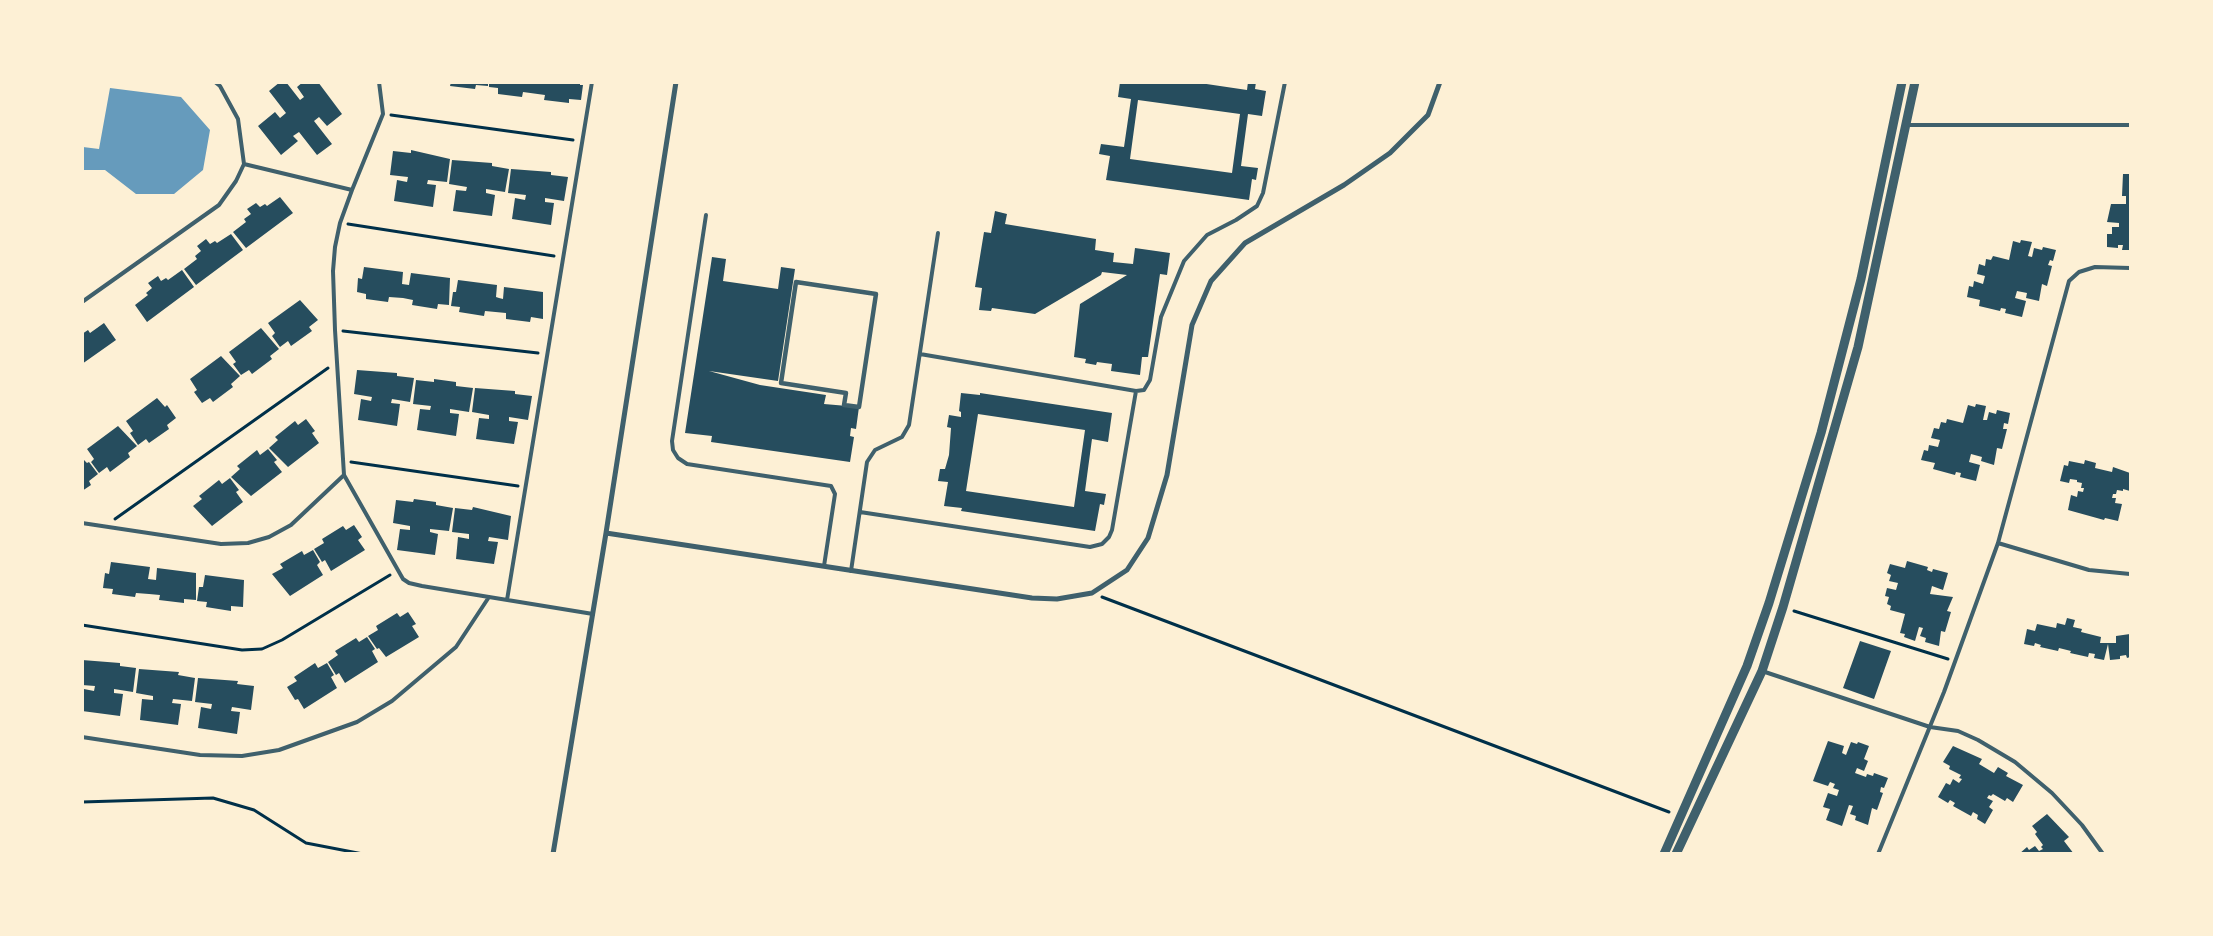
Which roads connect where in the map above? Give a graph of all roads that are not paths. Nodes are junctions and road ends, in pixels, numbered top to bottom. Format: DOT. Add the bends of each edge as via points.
graph roads {
  1 [pos="214,82"];
  2 [pos="379,82"];
  3 [pos="592,82"];
  4 [pos="676,82"];
  5 [pos="1285,82"];
  6 [pos="1440,82"];
  7 [pos="1902,82"];
  8 [pos="1915,82"];
  9 [pos="1907,125"];
  10 [pos="2130,125"];
  11 [pos="244,164"];
  12 [pos="352,190"];
  13 [pos="706,215"];
  14 [pos="938,233"];
  15 [pos="2130,268"];
  16 [pos="82,302"];
  17 [pos="920,354"];
  18 [pos="1136,391"];
  19 [pos="859,407"];
  20 [pos="344,475"];
  21 [pos="860,512"];
  22 [pos="82,523"];
  23 [pos="606,533"];
  24 [pos="1998,542"];
  25 [pos="824,566"];
  26 [pos="851,570"];
  27 [pos="2130,574"];
  28 [pos="489,597"];
  29 [pos="507,600"];
  30 [pos="593,614"];
  31 [pos="1762,671"];
  32 [pos="1930,726"];
  33 [pos="82,737"];
  34 [pos="553,854"];
  35 [pos="1664,854"];
  36 [pos="1676,854"];
  37 [pos="1878,854"];
  38 [pos="2103,854"];
  1 -- 11 [label="lane" via="220,86 238,119"];
  2 -- 12 [label="lane" via="383,114"];
  3 -- 29 [label="lane"];
  4 -- 23 [label="street"];
  5 -- 18 [label="lane" via="1263,193 1257,206 1207,235 1184,261 1161,317 1150,380 1144,390"];
  6 -- 26 [label="street" via="1428,115 1390,153 1344,185 1245,243 1211,281 1192,324 1167,475 1148,538 1126,570 1092,593 1057,599"];
  7 -- 35 [label="street" via="1861,279 1821,433 1759,634"];
  8 -- 9 [label="street"];
  9 -- 10 [label="lane"];
  9 -- 31 [label="street" via="1858,347"];
  11 -- 12 [label="lane"];
  11 -- 16 [label="lane" via="219,205"];
  12 -- 20 [label="lane" via="340,223 333,271"];
  13 -- 25 [label="lane" via="673,450 687,464 832,486 835,494"];
  14 -- 17 [label="lane"];
  15 -- 24 [label="lane" via="2095,268 2078,272 2068,281"];
  17 -- 18 [label="lane"];
  17 -- 21 [label="lane" via="909,425 902,437 870,455"];
  18 -- 21 [label="lane" via="1112,530 1102,544 1090,547"];
  19 -- 19 [label="street" via="876,294 796,282 781,383 846,393 844,405"];
  20 -- 22 [label="lane" via="291,525 248,543 222,544"];
  20 -- 28 [label="lane" via="398,571 409,583"];
  21 -- 26 [label="lane"];
  23 -- 25 [label="street"];
  23 -- 30 [label="street"];
  24 -- 27 [label="lane" via="2090,570"];
  24 -- 32 [label="lane"];
  25 -- 26 [label="street"];
  28 -- 29 [label="lane"];
  28 -- 33 [label="lane" via="456,647 418,681 358,722 326,735 279,750 242,756 200,755"];
  29 -- 30 [label="lane"];
  30 -- 34 [label="street"];
  31 -- 32 [label="lane"];
  31 -- 36 [label="street"];
  32 -- 37 [label="lane"];
  32 -- 38 [label="lane" via="1958,731 2015,762 2052,793"];
}
